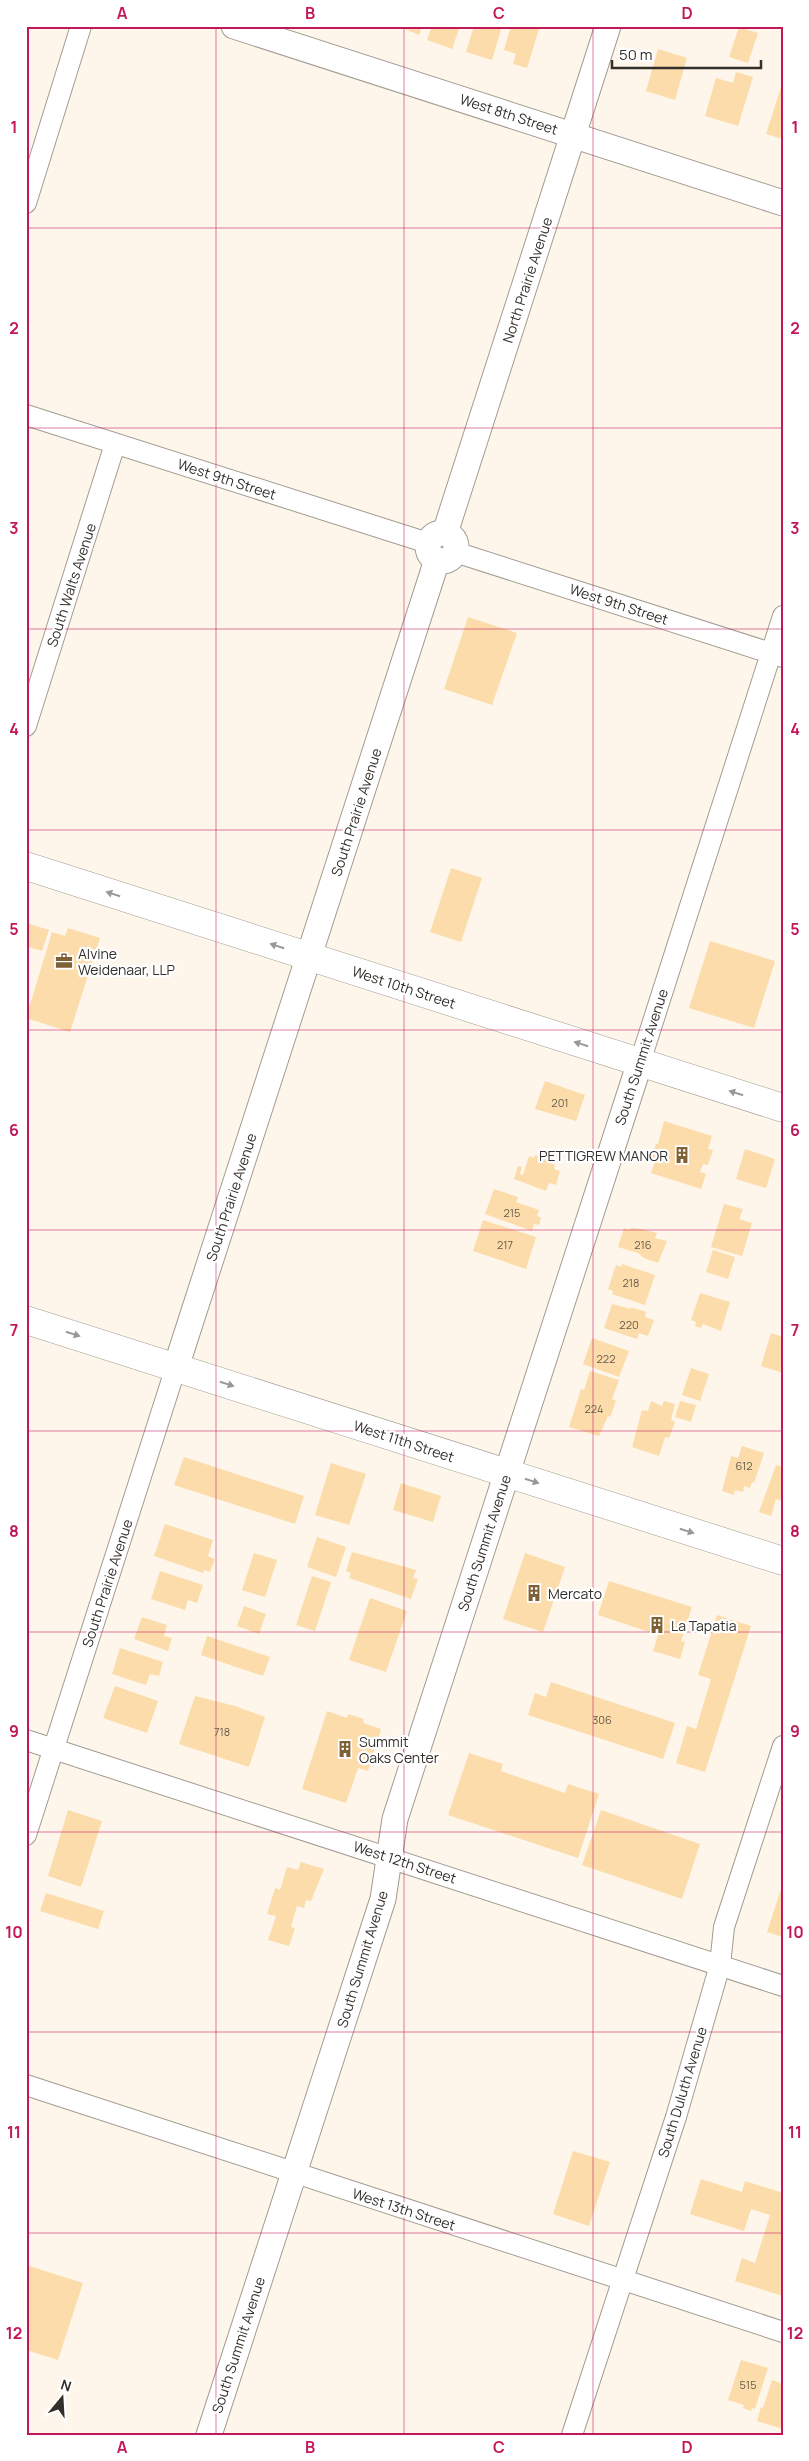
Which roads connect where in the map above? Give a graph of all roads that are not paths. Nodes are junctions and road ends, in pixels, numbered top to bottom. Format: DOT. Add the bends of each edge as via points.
graph roads {
  1 [pos="81,26"];
  2 [pos="234,26"];
  3 [pos="608,26"];
  4 [pos="573,135"];
  5 [pos="26,203"];
  6 [pos="783,203"];
  7 [pos="26,415"];
  8 [pos="115,444"];
  9 [pos="441,547"];
  10 [pos="783,616"];
  11 [pos="777,655"];
  12 [pos="26,726"];
  13 [pos="26,866"];
  14 [pos="309,957"];
  15 [pos="640,1062"];
  16 [pos="783,1108"];
  17 [pos="26,1320"];
  18 [pos="176,1367"];
  19 [pos="507,1473"];
  20 [pos="783,1562"];
  21 [pos="26,1740"];
  22 [pos="783,1746"];
  23 [pos="54,1749"];
  24 [pos="26,1835"];
  25 [pos="390,1857"];
  26 [pos="720,1965"];
  27 [pos="783,1986"];
  28 [pos="26,2085"];
  29 [pos="293,2173"];
  30 [pos="622,2280"];
  31 [pos="783,2332"];
  32 [pos="209,2435"];
  33 [pos="572,2435"];
  1 -- 5 [label="street"];
  2 -- 4 [label="street, West 8th Street"];
  3 -- 4 [label="street, North Prairie Avenue"];
  4 -- 6 [label="street, West 8th Street"];
  4 -- 9 [label="street, North Prairie Avenue"];
  7 -- 8 [label="street, West 9th Street"];
  8 -- 9 [label="street, West 9th Street"];
  8 -- 12 [label="street, South Walts Avenue"];
  9 -- 11 [label="street, West 9th Street"];
  9 -- 14 [label="street, South Prairie Avenue"];
  10 -- 11 [label="street, South Summit Avenue"];
  11 -- 15 [label="street, South Summit Avenue"];
  14 -- 13 [label="main road, West 10th Street, one-way"];
  15 -- 14 [label="main road, West 10th Street, one-way"];
  14 -- 18 [label="street, South Prairie Avenue"];
  16 -- 15 [label="main road, West 10th Street, one-way"];
  15 -- 19 [label="street, South Summit Avenue"];
  17 -- 18 [label="main road, West 11th Street, one-way"];
  18 -- 19 [label="main road, West 11th Street, one-way"];
  18 -- 23 [label="street, South Prairie Avenue"];
  19 -- 20 [label="main road, West 11th Street, one-way"];
  19 -- 25 [label="street, South Summit Avenue" via="395,1819"];
  21 -- 23 [label="street, West 12th Street"];
  22 -- 26 [label="street, South Duluth Avenue" via="724,1927"];
  23 -- 24 [label="street, South Prairie Avenue"];
  23 -- 25 [label="street, West 12th Street"];
  25 -- 26 [label="street, West 12th Street"];
  25 -- 29 [label="street, South Summit Avenue" via="383,1899"];
  26 -- 27 [label="street, West 12th Street"];
  26 -- 30 [label="street, South Duluth Avenue" via="676,2117"];
  28 -- 29 [label="street, West 13th Street"];
  29 -- 30 [label="street, West 13th Street"];
  29 -- 32 [label="street, South Summit Avenue"];
  30 -- 31 [label="street, West 13th Street"];
  30 -- 33 [label="street, South Duluth Avenue"];
}
